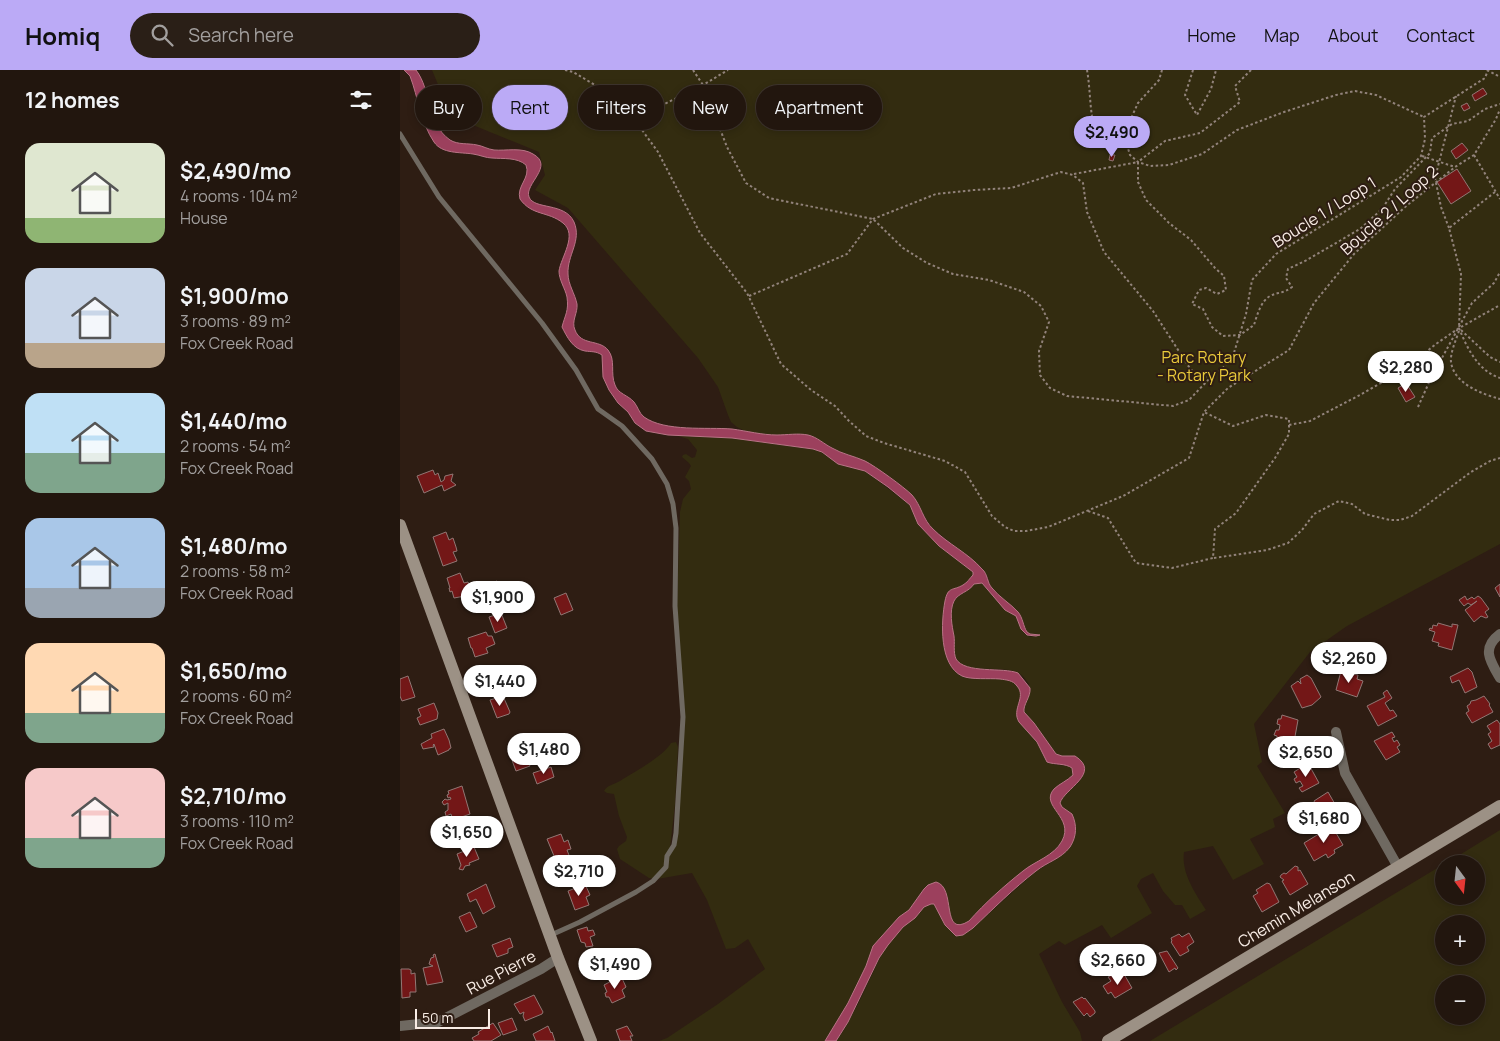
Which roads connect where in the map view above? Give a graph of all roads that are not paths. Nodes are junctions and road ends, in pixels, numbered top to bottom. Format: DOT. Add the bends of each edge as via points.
graph roads {
  1 [pos="400,134"];
  2 [pos="400,525"];
  3 [pos="403,543"];
  4 [pos="1500,634"];
  5 [pos="1500,678"];
  6 [pos="1336,732"];
  7 [pos="1500,806"];
  8 [pos="1398,866"];
  9 [pos="550,935"];
  10 [pos="558,958"];
  11 [pos="400,1026"];
  12 [pos="591,1041"];
  13 [pos="1108,1041"];
  1 -- 9 [label="lane" via="439,197 542,323 576,370 598,409 622,426 652,459 667,484 673,504 676,528 675,606 683,717 674,845 667,856 665,868 652,881 580,922"];
  2 -- 3 [label="street"];
  3 -- 9 [label="street"];
  4 -- 5 [label="street" via="1488,650"];
  6 -- 8 [label="street" via="1345,772"];
  7 -- 8 [label="street, Chemin Melanson"];
  8 -- 13 [label="street, Chemin Melanson"];
  9 -- 10 [label="street"];
  10 -- 11 [label="street, Rue Pierre" via="438,1022"];
  10 -- 12 [label="street"];
}
